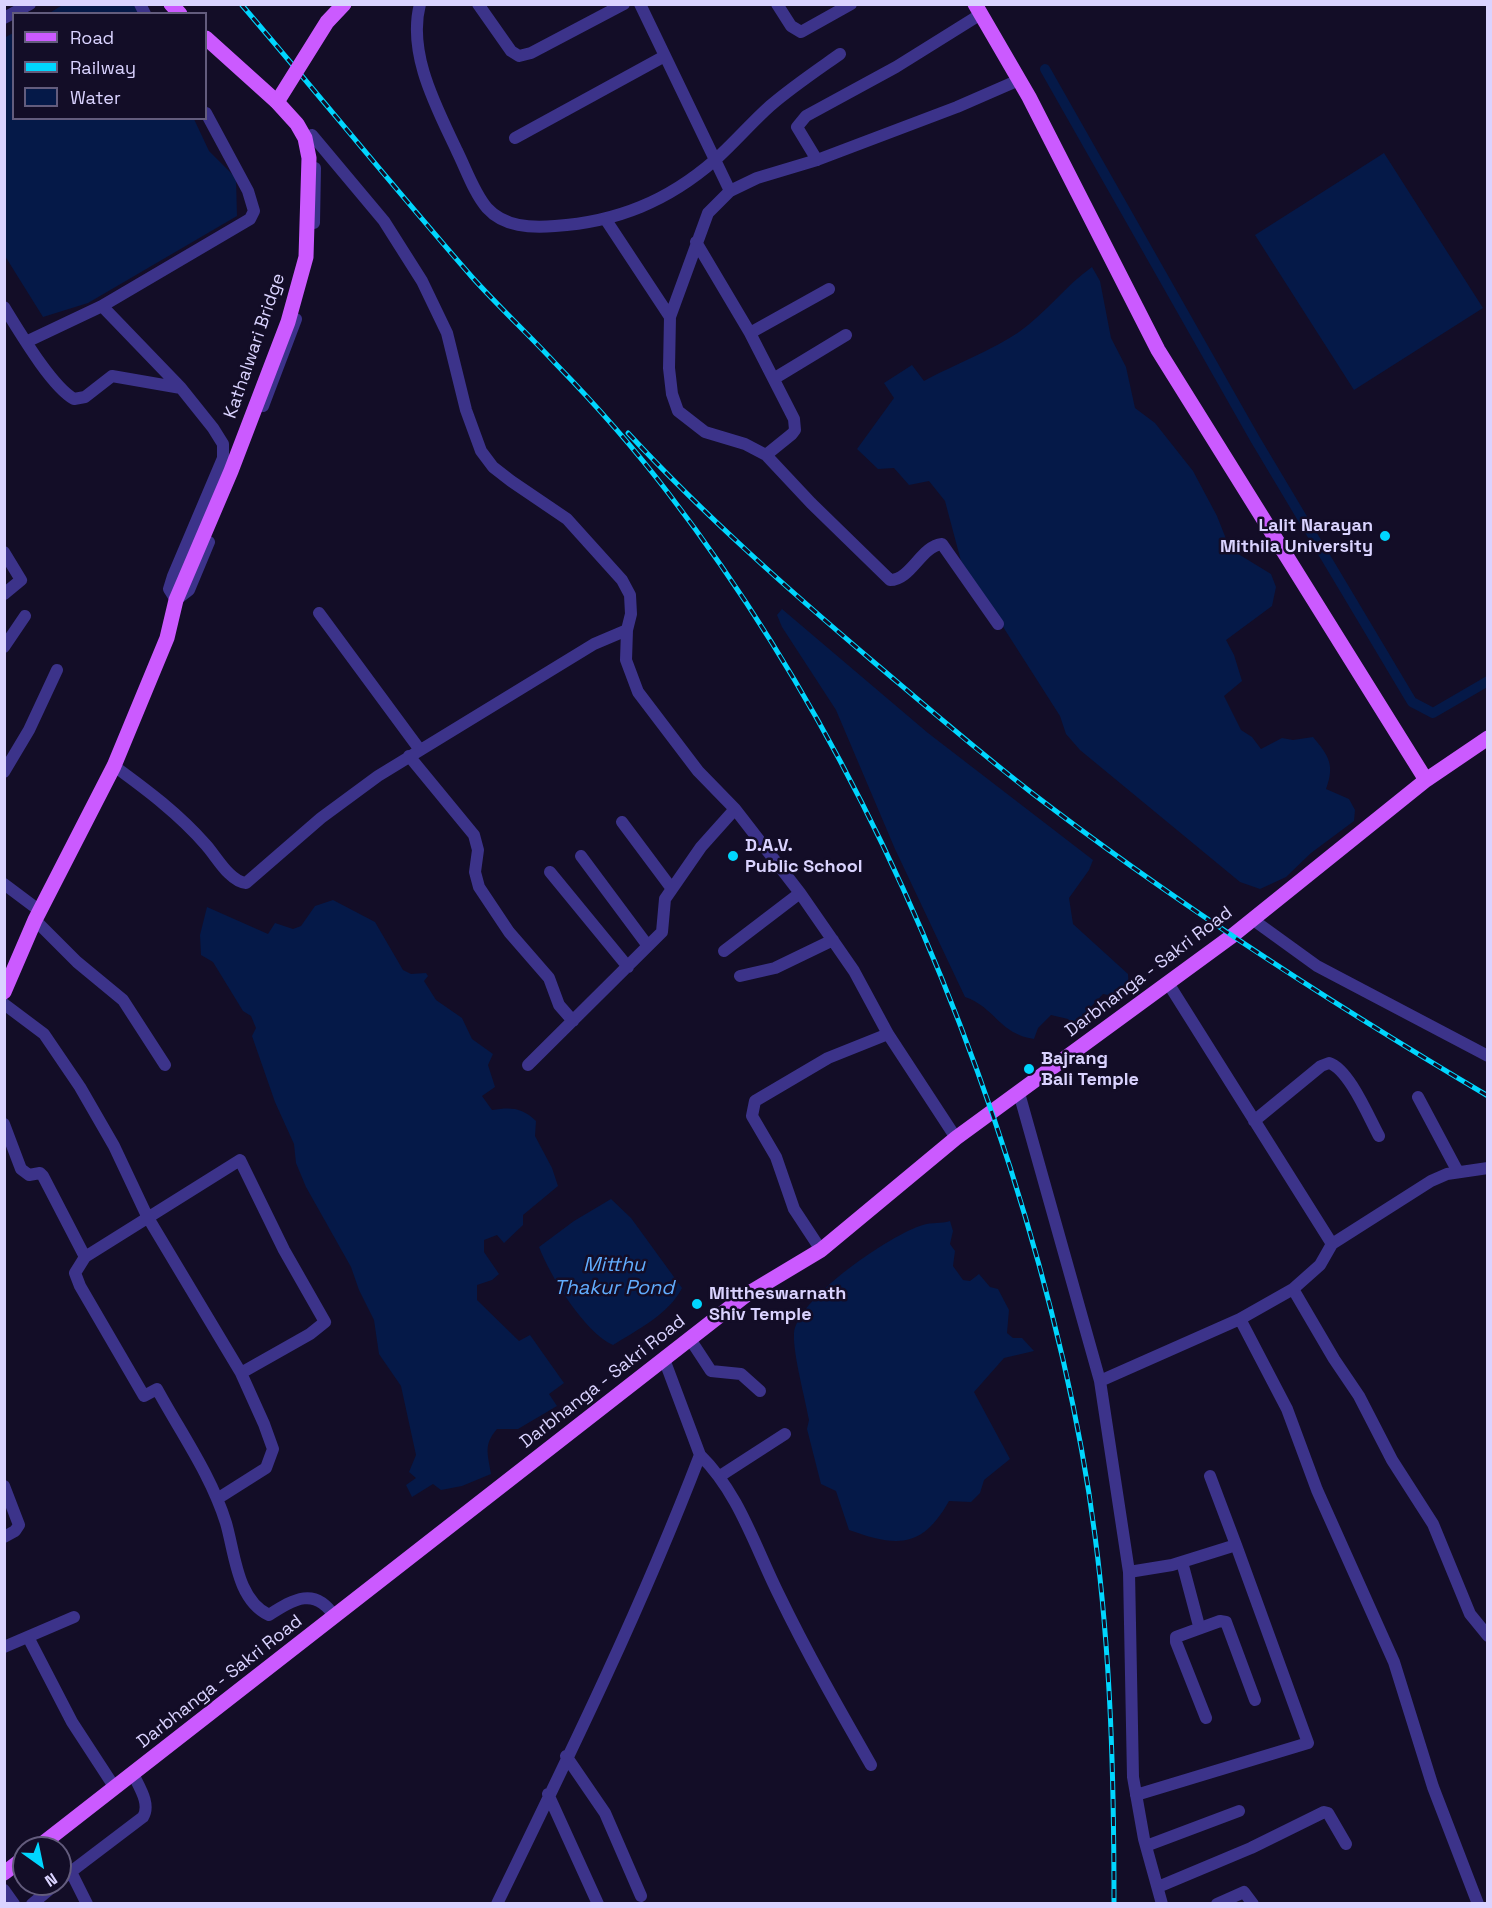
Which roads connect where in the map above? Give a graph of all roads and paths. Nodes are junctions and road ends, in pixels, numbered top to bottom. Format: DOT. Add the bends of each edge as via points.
graph roads {
  1 [pos="30,4"];
  2 [pos="344,4"];
  3 [pos="420,4"];
  4 [pos="478,4"];
  5 [pos="624,4"];
  6 [pos="640,4"];
  7 [pos="777,4"];
  8 [pos="851,4"];
  9 [pos="978,9"];
  10 [pos="15,12"];
  11 [pos="207,39"];
  12 [pos="840,54"];
  13 [pos="663,57"];
  14 [pos="1019,80"];
  15 [pos="277,102"];
  16 [pos="207,115"];
  17 [pos="514,138"];
  18 [pos="715,160"];
  19 [pos="817,160"];
  20 [pos="730,191"];
  21 [pos="606,220"];
  22 [pos="696,242"];
  23 [pos="829,289"];
  24 [pos="102,306"];
  25 [pos="4,308"];
  26 [pos="670,317"];
  27 [pos="750,333"];
  28 [pos="846,335"];
  29 [pos="26,342"];
  30 [pos="775,378"];
  31 [pos="181,388"];
  32 [pos="765,455"];
  33 [pos="6,557"];
  34 [pos="4,594"];
  35 [pos="176,600"];
  36 [pos="319,613"];
  37 [pos="25,616"];
  38 [pos="998,624"];
  39 [pos="627,630"];
  40 [pos="4,647"];
  41 [pos="57,670"];
  42 [pos="1488,738"];
  43 [pos="414,753"];
  44 [pos="114,766"];
  45 [pos="4,772"];
  46 [pos="1426,780"];
  47 [pos="735,809"];
  48 [pos="622,822"];
  49 [pos="581,856"];
  50 [pos="550,872"];
  51 [pos="4,884"];
  52 [pos="672,889"];
  53 [pos="800,893"];
  54 [pos="38,915"];
  55 [pos="1252,919"];
  56 [pos="832,940"];
  57 [pos="648,946"];
  58 [pos="724,951"];
  59 [pos="628,967"];
  60 [pos="740,976"];
  61 [pos="1168,983"];
  62 [pos="4,992"];
  63 [pos="4,1004"];
  64 [pos="573,1021"];
  65 [pos="888,1034"];
  66 [pos="1488,1056"];
  67 [pos="165,1065"];
  68 [pos="528,1065"];
  69 [pos="1018,1093"];
  70 [pos="1418,1097"];
  71 [pos="1254,1121"];
  72 [pos="4,1124"];
  73 [pos="1379,1136"];
  74 [pos="956,1138"];
  75 [pos="1488,1168"];
  76 [pos="1458,1172"];
  77 [pos="147,1216"];
  78 [pos="1332,1244"];
  79 [pos="821,1250"];
  80 [pos="85,1257"];
  81 [pos="1293,1289"];
  82 [pos="1240,1319"];
  83 [pos="690,1339"];
  84 [pos="664,1359"];
  85 [pos="241,1373"];
  86 [pos="1100,1381"];
  87 [pos="760,1391"];
  88 [pos="785,1434"];
  89 [pos="699,1455"];
  90 [pos="720,1476"];
  91 [pos="1210,1476"];
  92 [pos="4,1486"];
  93 [pos="217,1499"];
  94 [pos="4,1537"];
  95 [pos="1236,1545"];
  96 [pos="1182,1562"];
  97 [pos="1129,1572"];
  98 [pos="74,1617"];
  99 [pos="335,1617"];
  100 [pos="1483,1623"];
  101 [pos="1199,1626"];
  102 [pos="1488,1636"];
  103 [pos="28,1637"];
  104 [pos="4,1647"];
  105 [pos="1255,1700"];
  106 [pos="1206,1718"];
  107 [pos="566,1756"];
  108 [pos="871,1765"];
  109 [pos="133,1774"];
  110 [pos="115,1788"];
  111 [pos="548,1794"];
  112 [pos="1136,1795"];
  113 [pos="1239,1810"];
  114 [pos="53,1836"];
  115 [pos="1346,1844"];
  116 [pos="1146,1846"];
  117 [pos="72,1870"];
  118 [pos="72,1876"];
  119 [pos="1158,1887"];
  120 [pos="4,1890"];
  121 [pos="641,1896"];
  122 [pos="14,1904"];
  123 [pos="87,1904"];
  124 [pos="497,1904"];
  125 [pos="598,1904"];
  126 [pos="1162,1904"];
  127 [pos="1217,1904"];
  128 [pos="1253,1904"];
  129 [pos="1478,1904"];
  1 -- 10 [label="street"];
  2 -- 15 [label="main road, bridge" via="327,22"];
  3 -- 21 [label="street" via="417,17 421,64 448,130 487,207 512,224 537,228"];
  4 -- 5 [label="street" via="511,51 524,56"];
  6 -- 13 [label="street"];
  7 -- 8 [label="street" via="791,26 801,32"];
  9 -- 14 [label="main road"];
  9 -- 19 [label="street" via="896,67 806,116 797,127"];
  11 -- 15 [label="main road, Kathalwari Bridge"];
  12 -- 18 [label="street" via="770,106"];
  13 -- 17 [label="street"];
  13 -- 18 [label="street"];
  14 -- 19 [label="street"];
  14 -- 46 [label="main road" via="1158,350"];
  15 -- 35 [label="main road, Kathalwari Bridge" via="297,124 308,147 306,257 280,343"];
  16 -- 24 [label="street" via="248,191 252,216"];
  18 -- 20 [label="street"];
  18 -- 21 [label="street" via="642,208"];
  19 -- 20 [label="street" via="757,178"];
  20 -- 22 [label="street" via="708,213"];
  21 -- 26 [label="street"];
  22 -- 26 [label="street"];
  22 -- 27 [label="street"];
  23 -- 27 [label="street"];
  24 -- 29 [label="street"];
  24 -- 31 [label="street"];
  25 -- 29 [label="street"];
  26 -- 32 [label="street" via="669,368 678,411 705,432"];
  27 -- 30 [label="street"];
  28 -- 30 [label="street"];
  29 -- 31 [label="street" via="74,399 85,397 112,376"];
  30 -- 32 [label="street" via="794,419 795,430"];
  31 -- 35 [label="street" via="225,450 172,576 170,589"];
  32 -- 38 [label="street" via="890,580 898,579 936,545 945,545"];
  33 -- 34 [label="street" via="21,580"];
  35 -- 39 [label="street" via="189,590 292,333 311,265 316,189 312,135 384,221 422,281 447,333 466,410 481,451 502,474 567,519 611,566 630,595"];
  35 -- 44 [label="main road, Kathalwari Bridge" via="167,638"];
  36 -- 43 [label="street"];
  37 -- 40 [label="street"];
  39 -- 43 [label="street" via="594,644"];
  39 -- 47 [label="street" via="626,660 638,692 698,771"];
  41 -- 45 [label="street"];
  42 -- 46 [label="main road, Darbhanga - Sakri Road"];
  43 -- 44 [label="street" via="340,804 251,880 242,883 155,795"];
  43 -- 64 [label="street" via="474,835 479,887 509,932 549,978 559,1005"];
  44 -- 54 [label="main road, Kathalwari Bridge"];
  46 -- 55 [label="main road, Darbhanga - Sakri Road"];
  47 -- 52 [label="street" via="701,847"];
  47 -- 53 [label="street"];
  48 -- 52 [label="street"];
  49 -- 57 [label="street"];
  50 -- 59 [label="street"];
  51 -- 54 [label="street"];
  52 -- 57 [label="street" via="663,907 664,927"];
  53 -- 56 [label="street"];
  53 -- 58 [label="street"];
  54 -- 62 [label="main road, Kathalwari Bridge"];
  54 -- 67 [label="street" via="77,962 123,1000"];
  55 -- 61 [label="main road, Darbhanga - Sakri Road"];
  55 -- 66 [label="street" via="1317,966"];
  56 -- 60 [label="street" via="775,968"];
  56 -- 65 [label="street" via="854,971"];
  57 -- 59 [label="street"];
  59 -- 64 [label="street"];
  61 -- 69 [label="main road, Darbhanga - Sakri Road"];
  61 -- 71 [label="street"];
  63 -- 77 [label="street" via="44,1034 80,1087"];
  64 -- 68 [label="street"];
  65 -- 74 [label="street"];
  65 -- 79 [label="street" via="828,1058 755,1101 752,1116 776,1157 794,1209"];
  69 -- 74 [label="main road, Darbhanga - Sakri Road"];
  69 -- 86 [label="street"];
  70 -- 76 [label="street"];
  71 -- 73 [label="street" via="1329,1063 1350,1084"];
  71 -- 78 [label="street"];
  72 -- 80 [label="street" via="21,1169 29,1175 44,1176"];
  74 -- 79 [label="main road, Darbhanga - Sakri Road"];
  75 -- 76 [label="street"];
  76 -- 78 [label="street" via="1431,1181"];
  77 -- 80 [label="street"];
  77 -- 85 [label="street"];
  77 -- 85 [label="street" via="240,1160 325,1322"];
  78 -- 81 [label="street" via="1320,1265"];
  79 -- 83 [label="main road, Darbhanga - Sakri Road" via="746,1295"];
  80 -- 93 [label="street" via="75,1272 80,1286 144,1396 157,1389"];
  81 -- 82 [label="street"];
  81 -- 100 [label="street" via="1433,1524 1470,1614"];
  82 -- 86 [label="street"];
  82 -- 129 [label="street" via="1287,1409 1317,1490 1394,1662 1426,1768"];
  83 -- 84 [label="main road, Darbhanga - Sakri Road"];
  83 -- 87 [label="street" via="711,1371 741,1374"];
  84 -- 89 [label="street"];
  84 -- 99 [label="main road, Darbhanga - Sakri Road"];
  85 -- 93 [label="street" via="273,1449 266,1468"];
  86 -- 97 [label="street"];
  88 -- 90 [label="street"];
  89 -- 90 [label="street"];
  89 -- 107 [label="street" via="666,1544"];
  90 -- 108 [label="street" via="811,1659"];
  91 -- 95 [label="street"];
  92 -- 94 [label="street" via="19,1525"];
  93 -- 99 [label="street" via="240,1578 258,1610 269,1615 294,1599 317,1598"];
  95 -- 96 [label="street"];
  95 -- 112 [label="street" via="1308,1743"];
  96 -- 97 [label="street"];
  96 -- 101 [label="street"];
  97 -- 112 [label="street" via="1131,1755"];
  98 -- 103 [label="street"];
  99 -- 109 [label="main road, Darbhanga - Sakri Road"];
  100 -- 102 [label="street"];
  101 -- 105 [label="street" via="1222,1620 1227,1623"];
  101 -- 106 [label="street" via="1175,1638"];
  103 -- 104 [label="street"];
  103 -- 110 [label="street" via="72,1722"];
  107 -- 111 [label="street"];
  107 -- 121 [label="street" via="605,1813"];
  109 -- 110 [label="main road, Darbhanga - Sakri Road"];
  109 -- 117 [label="street" via="146,1813"];
  110 -- 114 [label="main road, Darbhanga - Sakri Road"];
  111 -- 124 [label="street"];
  111 -- 125 [label="street"];
  112 -- 116 [label="street"];
  113 -- 116 [label="street"];
  115 -- 119 [label="street" via="1324,1812"];
  116 -- 119 [label="street"];
  118 -- 123 [label="street"];
  119 -- 126 [label="street"];
  120 -- 122 [label="street"];
  127 -- 128 [label="street" via="1244,1892"];
}
